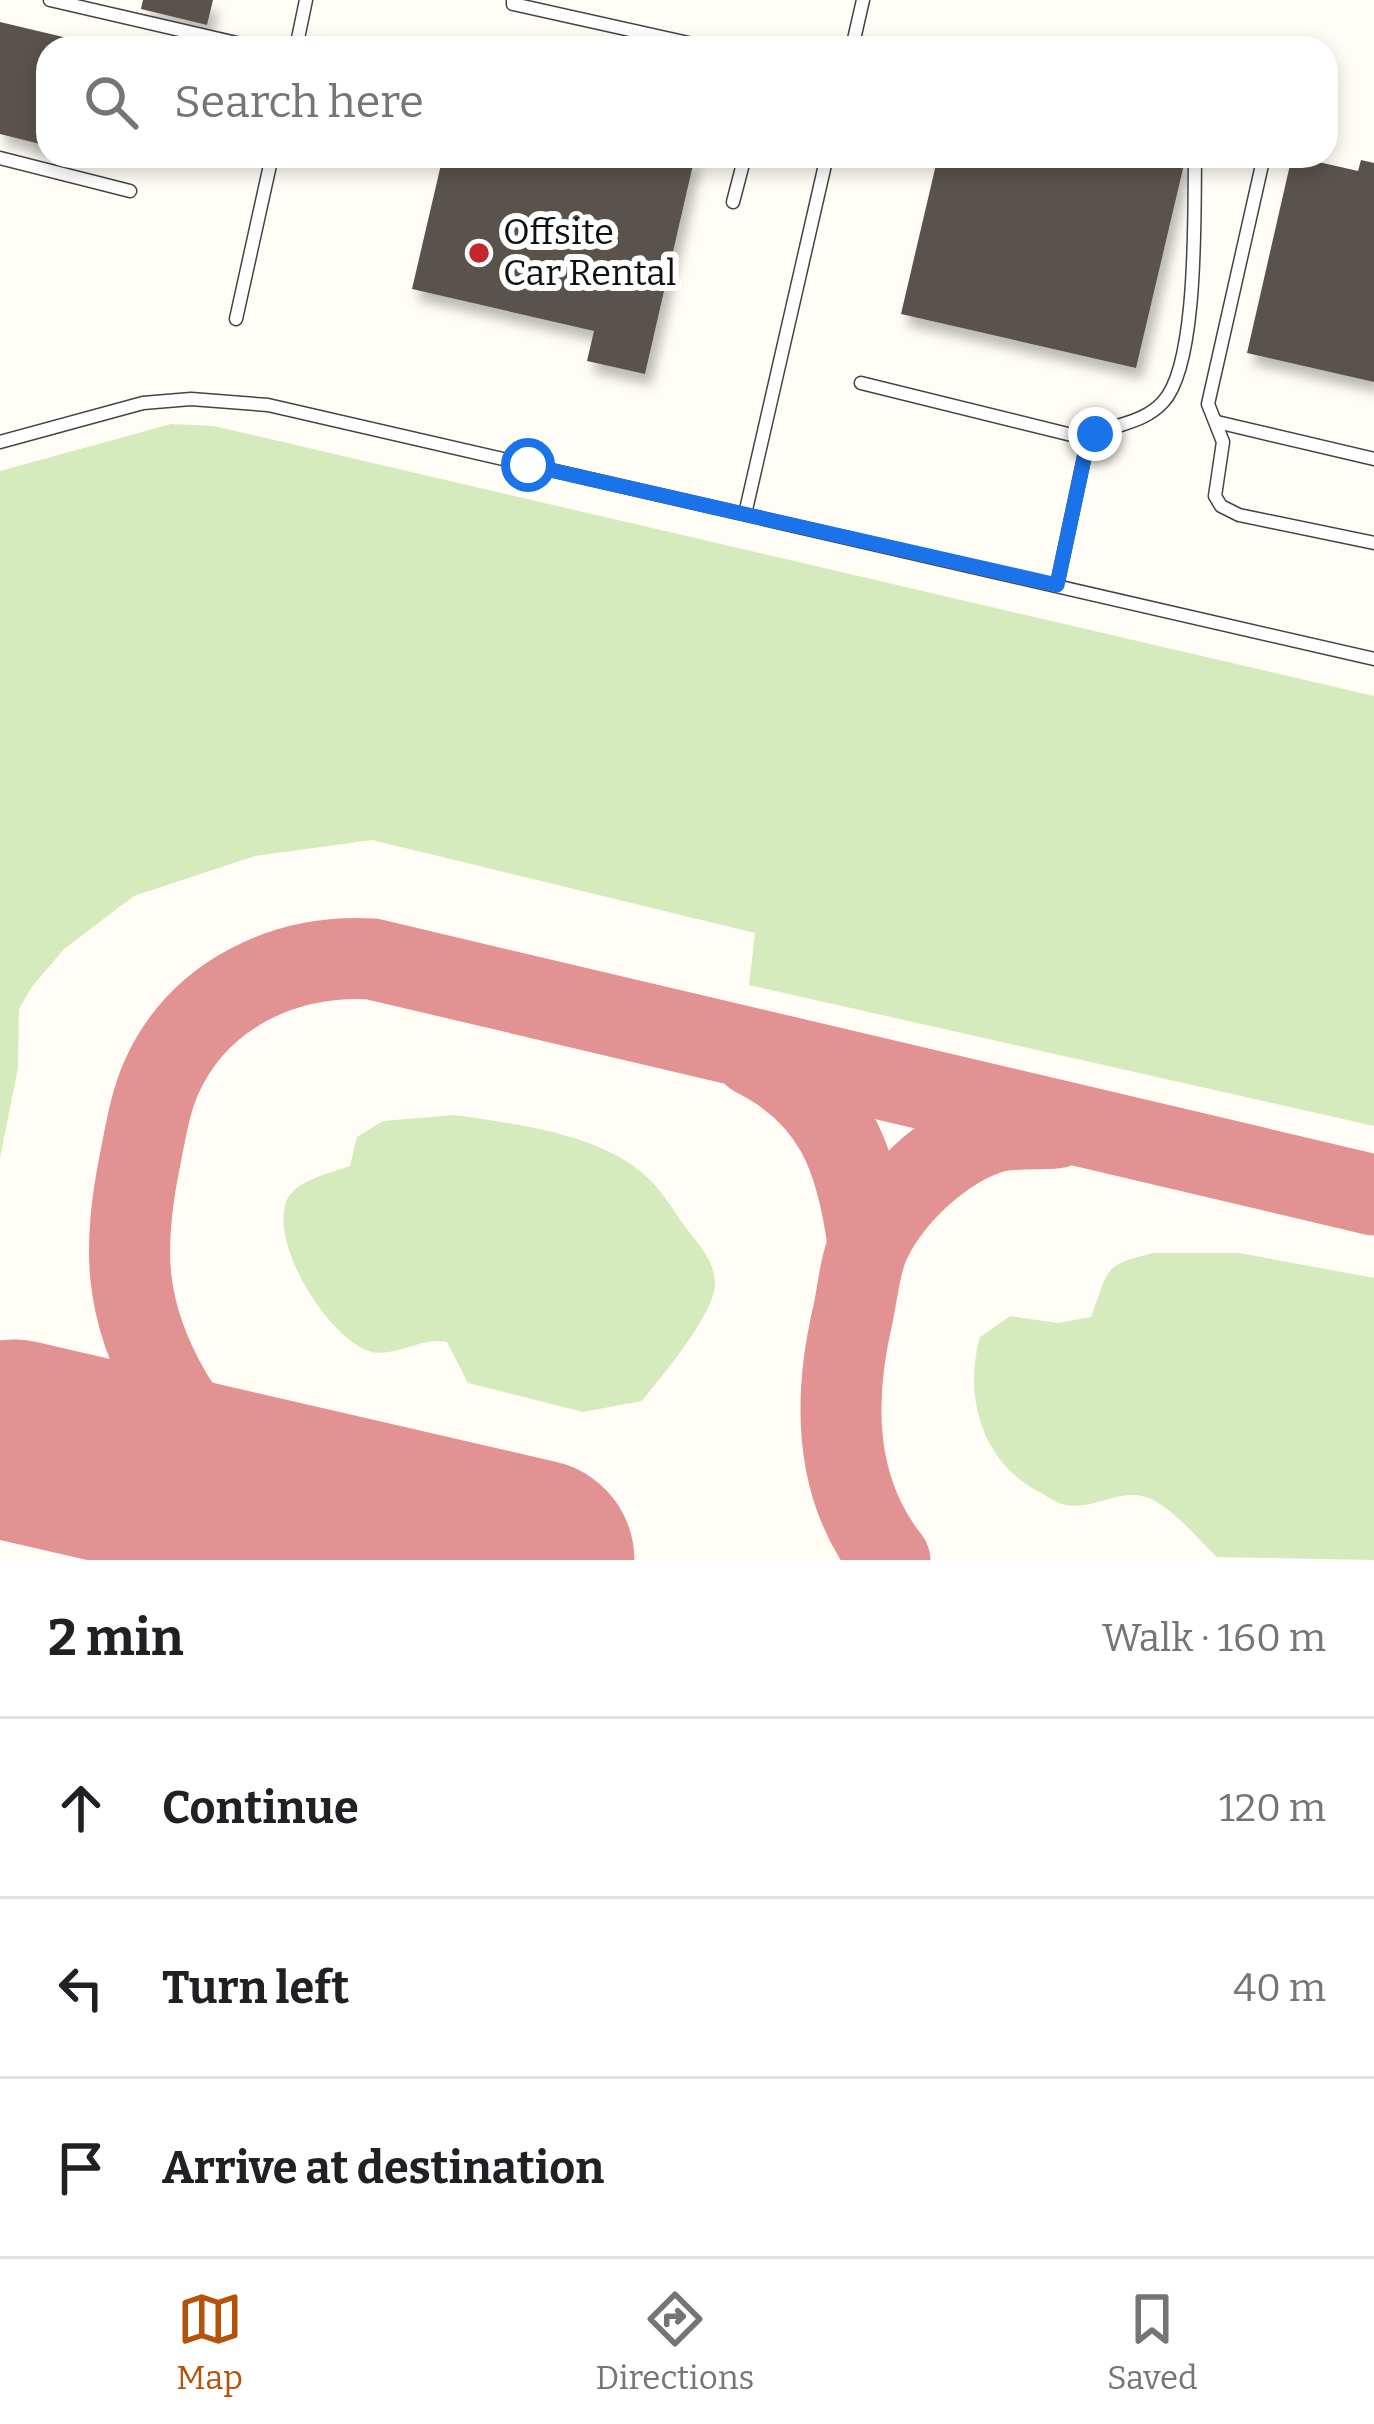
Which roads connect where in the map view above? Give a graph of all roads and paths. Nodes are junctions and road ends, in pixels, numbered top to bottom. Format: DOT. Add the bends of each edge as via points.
graph roads {
  1 [pos="50,0"];
  2 [pos="118,0"];
  3 [pos="306,0"];
  4 [pos="512,0"];
  5 [pos="863,0"];
  6 [pos="115,16"];
  7 [pos="204,36"];
  8 [pos="298,36"];
  9 [pos="657,36"];
  10 [pos="855,36"];
  11 [pos="0,158"];
  12 [pos="36,167"];
  13 [pos="39,168"];
  14 [pos="269,168"];
  15 [pos="742,168"];
  16 [pos="824,168"];
  17 [pos="1195,168"];
  18 [pos="1261,168"];
  19 [pos="130,191"];
  20 [pos="733,202"];
  21 [pos="236,319"];
  22 [pos="861,383"];
  23 [pos="1217,422"];
  24 [pos="1088,440"];
  25 [pos="0,442"];
  26 [pos="1374,459"];
  27 [pos="745,514"];
  28 [pos="1374,543"];
  29 [pos="1057,585"];
  30 [pos="1374,659"];
  1 -- 6 [label="lane"];
  2 -- 6 [label="lane"];
  3 -- 8 [label="lane"];
  4 -- 9 [label="lane"];
  5 -- 10 [label="lane"];
  6 -- 7 [label="lane"];
  11 -- 12 [label="lane"];
  13 -- 19 [label="lane"];
  14 -- 21 [label="lane"];
  15 -- 20 [label="lane"];
  16 -- 27 [label="lane"];
  17 -- 24 [label="lane" via="1190,302 1176,376 1150,414"];
  18 -- 23 [label="lane" via="1208,404"];
  22 -- 24 [label="lane"];
  23 -- 26 [label="lane"];
  23 -- 28 [label="lane" via="1221,506"];
  24 -- 29 [label="lane"];
  25 -- 27 [label="lane" via="143,403 268,406"];
  27 -- 29 [label="lane"];
  29 -- 30 [label="lane"];
}
